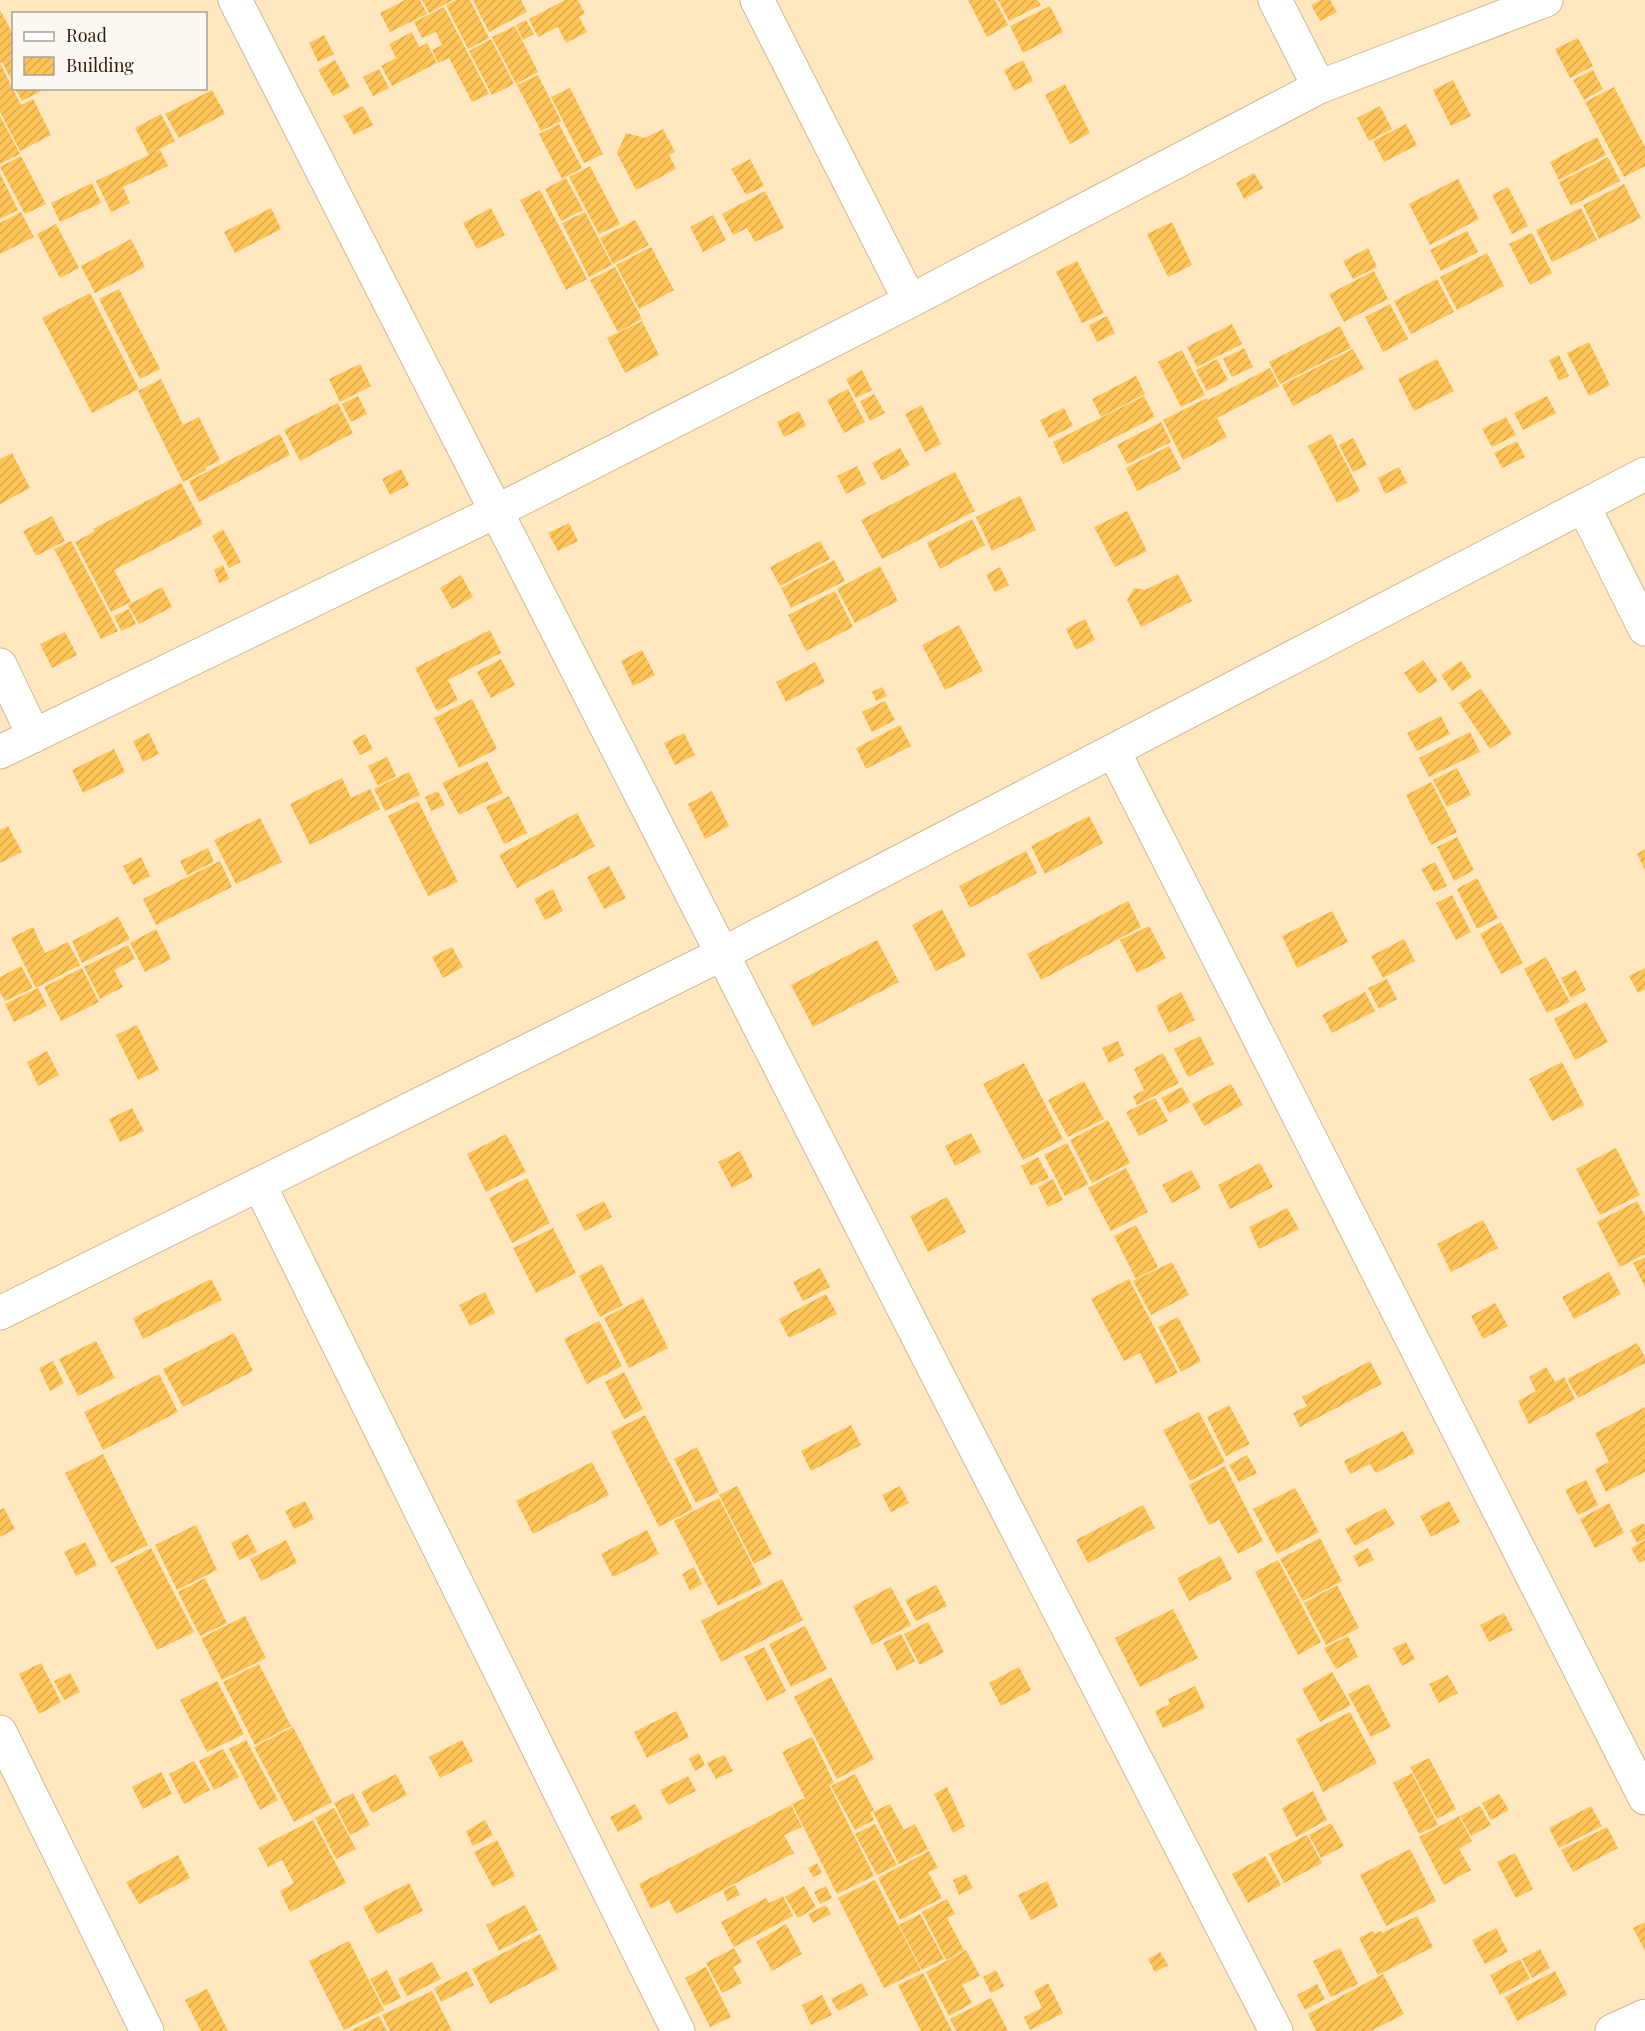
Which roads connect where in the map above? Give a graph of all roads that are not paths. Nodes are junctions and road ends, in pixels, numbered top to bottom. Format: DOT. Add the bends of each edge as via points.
graph roads {
  1 [pos="235,0"];
  2 [pos="757,0"];
  3 [pos="1275,0"];
  4 [pos="1546,0"];
  5 [pos="1319,87"];
  6 [pos="910,301"];
  7 [pos="1645,474"];
  8 [pos="1584,507"];
  9 [pos="497,511"];
  10 [pos="1645,629"];
  11 [pos="0,665"];
  12 [pos="34,736"];
  13 [pos="0,752"];
  14 [pos="1114,752"];
  15 [pos="724,953"];
  16 [pos="260,1184"];
  17 [pos="0,1313"];
  18 [pos="0,1732"];
  19 [pos="1645,1798"];
  20 [pos="1645,2016"];
  21 [pos="147,2031"];
  22 [pos="678,2031"];
  23 [pos="1276,2031"];
  24 [pos="1612,2031"];
  1 -- 9 [label="street"];
  2 -- 6 [label="street"];
  3 -- 5 [label="street"];
  4 -- 5 [label="street"];
  5 -- 6 [label="street"];
  6 -- 9 [label="street"];
  7 -- 8 [label="street"];
  8 -- 10 [label="street"];
  8 -- 14 [label="street"];
  9 -- 12 [label="street"];
  9 -- 15 [label="street"];
  11 -- 12 [label="street"];
  12 -- 13 [label="street"];
  14 -- 15 [label="street"];
  14 -- 19 [label="street"];
  15 -- 16 [label="street"];
  15 -- 23 [label="street"];
  16 -- 17 [label="street"];
  16 -- 22 [label="street"];
  18 -- 21 [label="street"];
  20 -- 24 [label="street"];
}
